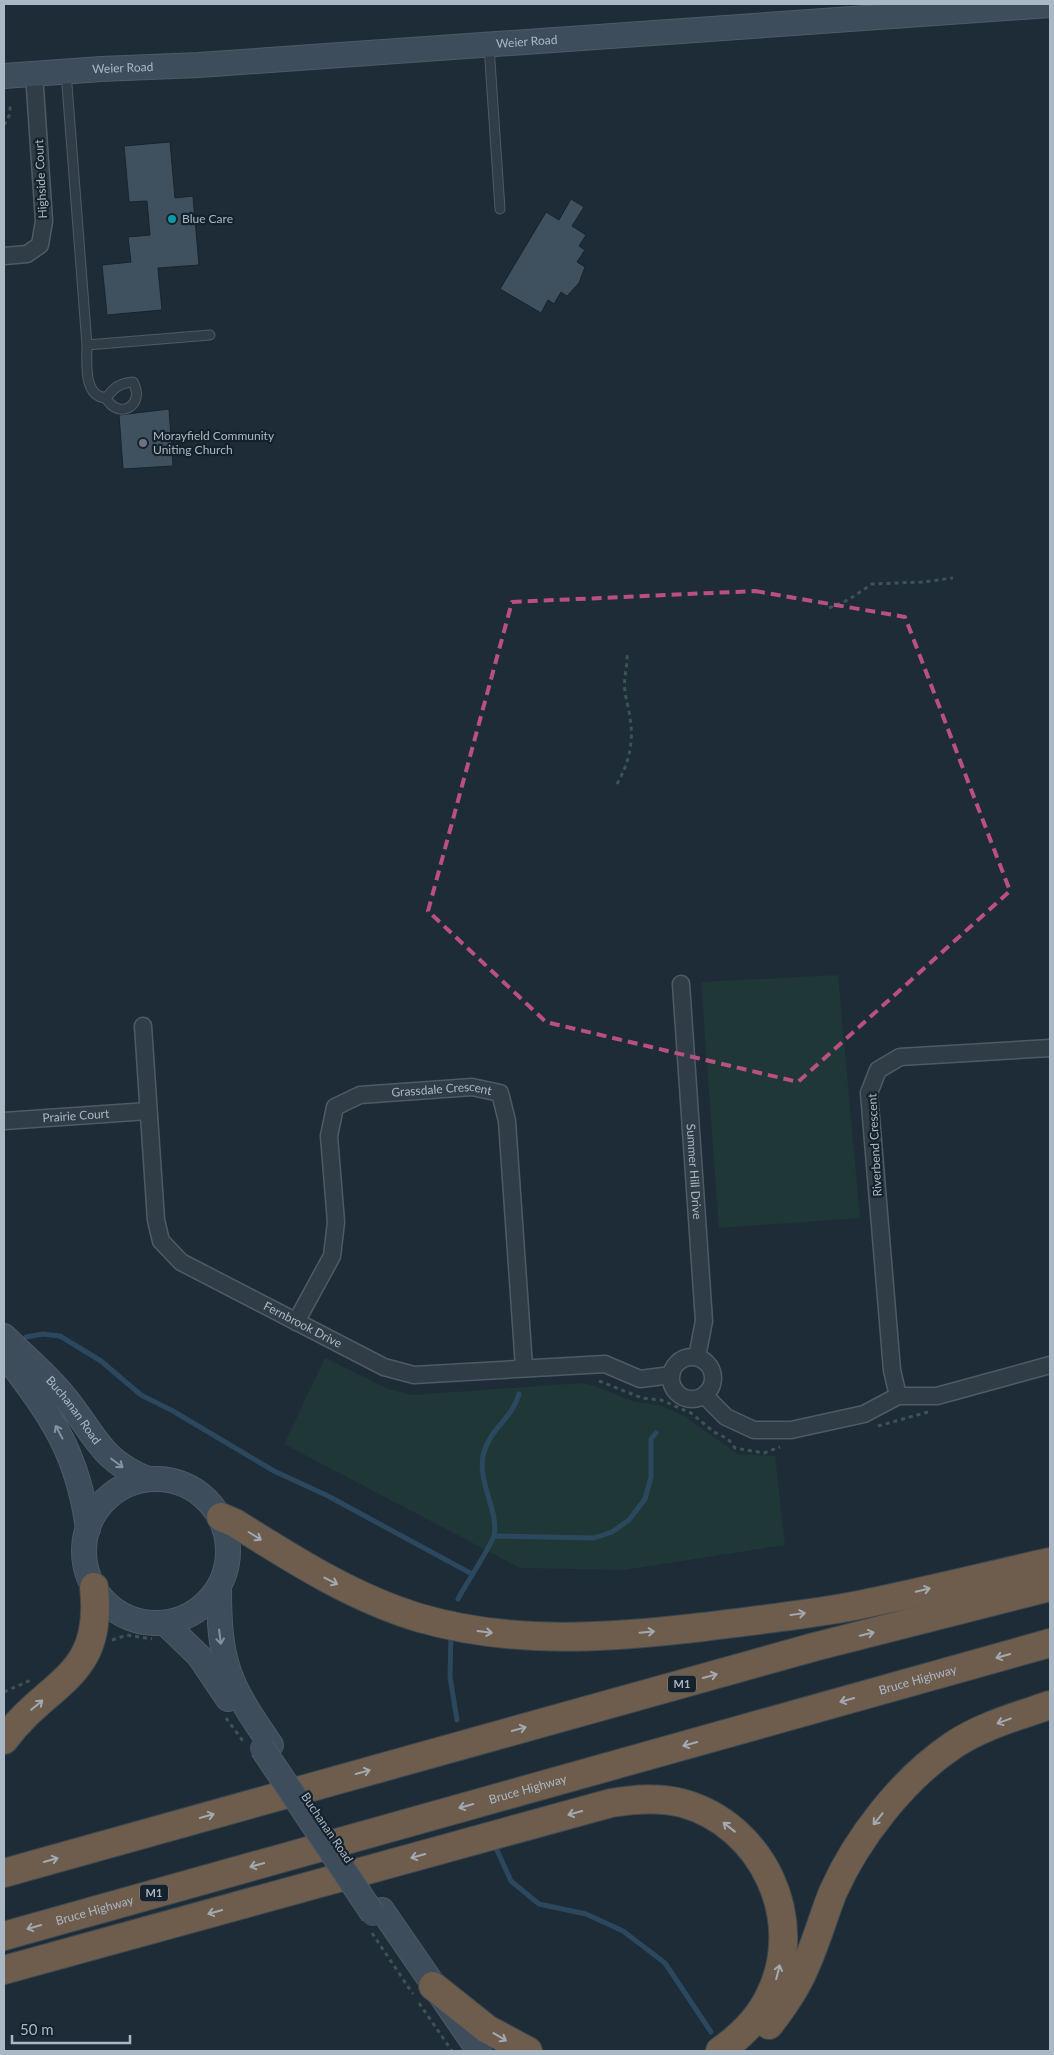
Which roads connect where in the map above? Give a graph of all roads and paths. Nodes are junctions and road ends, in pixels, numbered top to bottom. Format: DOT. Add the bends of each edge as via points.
graph roads {
  1 [pos="1050,5"];
  2 [pos="488,43"];
  3 [pos="66,71"];
  4 [pos="34,73"];
  5 [pos="4,76"];
  6 [pos="10,104"];
  7 [pos="4,125"];
  8 [pos="500,209"];
  9 [pos="4,256"];
  10 [pos="210,335"];
  11 [pos="87,345"];
  12 [pos="106,398"];
  13 [pos="953,578"];
  14 [pos="829,608"];
  15 [pos="627,653"];
  16 [pos="617,784"];
  17 [pos="681,984"];
  18 [pos="142,1026"];
  19 [pos="1050,1048"];
  20 [pos="148,1111"];
  21 [pos="4,1121"];
  22 [pos="296,1322"];
  23 [pos="4,1336"];
  24 [pos="4,1352"];
  25 [pos="697,1357"];
  26 [pos="1050,1365"];
  27 [pos="524,1367"];
  28 [pos="671,1375"];
  29 [pos="595,1380"];
  30 [pos="704,1395"];
  31 [pos="898,1396"];
  32 [pos="929,1412"];
  33 [pos="873,1427"];
  34 [pos="785,1446"];
  35 [pos="148,1479"];
  36 [pos="221,1517"];
  37 [pos="88,1528"];
  38 [pos="1050,1562"];
  39 [pos="94,1587"];
  40 [pos="1050,1587"];
  41 [pos="218,1588"];
  42 [pos="162,1632"];
  43 [pos="1050,1643"];
  44 [pos="88,1649"];
  45 [pos="36,1677"];
  46 [pos="4,1692"];
  47 [pos="1050,1705"];
  48 [pos="224,1713"];
  49 [pos="4,1740"];
  50 [pos="259,1746"];
  51 [pos="4,1873"];
  52 [pos="374,1917"];
  53 [pos="4,1936"];
  54 [pos="4,1970"];
  55 [pos="433,1986"];
  56 [pos="452,2051"];
  57 [pos="467,2051"];
  58 [pos="479,2051"];
  59 [pos="528,2051"];
  60 [pos="720,2051"];
  61 [pos="743,2051"];
  1 -- 2 [label="main road, Weier Road"];
  2 -- 3 [label="main road, Weier Road" via="199,65"];
  2 -- 8 [label="lane"];
  3 -- 4 [label="main road, Weier Road"];
  3 -- 11 [label="lane"];
  4 -- 5 [label="main road, Weier Road"];
  4 -- 9 [label="street, Highside Court" via="44,220 40,245 27,254"];
  6 -- 7 [label="path" via="10,114"];
  10 -- 11 [label="lane"];
  11 -- 12 [label="lane" via="92,394"];
  13 -- 14 [label="path" via="872,584"];
  15 -- 16 [label="path" via="624,689 632,740 628,766"];
  17 -- 25 [label="street, Summer Hill Drive" via="704,1321"];
  18 -- 20 [label="street, Fernbrook Drive"];
  19 -- 31 [label="street, Riverbend Crescent" via="900,1057 878,1070 869,1093 892,1370"];
  20 -- 21 [label="street, Prairie Court"];
  20 -- 22 [label="street, Fernbrook Drive" via="156,1220 162,1241 181,1262"];
  22 -- 27 [label="street, Fernbrook Drive" via="384,1367 414,1375"];
  22 -- 27 [label="street, Grassdale Crescent" via="332,1256 336,1222 328,1136 335,1107 360,1094 472,1087 500,1093 508,1121"];
  23 -- 35 [label="main road, Buchanan Road, one-way" via="63,1395 104,1451 122,1466"];
  37 -- 24 [label="main road, Buchanan Road, one-way" via="77,1474 62,1437 31,1387"];
  25 -- 28 [label="street" via="680,1360"];
  25 -- 30 [label="street" via="710,1367 713,1374 710,1388"];
  26 -- 31 [label="street" via="937,1396"];
  27 -- 28 [label="street, Fernbrook Drive" via="605,1364 640,1379"];
  28 -- 30 [label="street" via="674,1388 684,1397 690,1399"];
  29 -- 34 [label="path" via="642,1398 661,1400 691,1413 728,1439 735,1448 764,1453"];
  30 -- 31 [label="street" via="726,1417 754,1430 791,1430 864,1414"];
  32 -- 33 [label="path"];
  35 -- 36 [label="main road" via="172,1480 188,1486 208,1500"];
  35 -- 37 [label="main road" via="128,1484 111,1495 97,1510"];
  36 -- 38 [label="highway, one-way" via="326,1578 386,1606 447,1625 532,1637 634,1634 822,1611"];
  36 -- 41 [label="main road" via="228,1537 228,1559"];
  37 -- 39 [label="main road" via="84,1558"];
  39 -- 42 [label="main road" via="107,1604 124,1616"];
  39 -- 44 [label="highway" via="96,1619"];
  51 -- 40 [label="highway, M1, one-way" via="794,1653"];
  41 -- 42 [label="main road" via="200,1609"];
  41 -- 50 [label="main road, Buchanan Road, one-way" via="218,1629 225,1665"];
  42 -- 44 [label="path" via="127,1635 111,1641 100,1654"];
  42 -- 50 [label="main road, Buchanan Road" via="199,1656"];
  43 -- 53 [label="highway, Bruce Highway / M1, one-way"];
  49 -- 44 [label="highway, one-way" via="24,1716 67,1679"];
  45 -- 46 [label="path"];
  47 -- 61 [label="highway, one-way" via="988,1727 953,1745 896,1797 871,1828 834,1890 806,1967 788,2000 761,2035"];
  48 -- 50 [label="path"];
  50 -- 52 [label="main road, Buchanan Road"];
  52 -- 55 [label="main road, Buchanan Road"];
  52 -- 56 [label="path"];
  52 -- 57 [label="main road, Buchanan Road"];
  60 -- 54 [label="highway, one-way" via="746,2030 770,1995 783,1950 781,1909 769,1874 740,1835 702,1810 670,1801 649,1799 610,1803"];
  55 -- 58 [label="main road, Buchanan Road"];
  55 -- 59 [label="highway, one-way" via="487,2029"];
}
